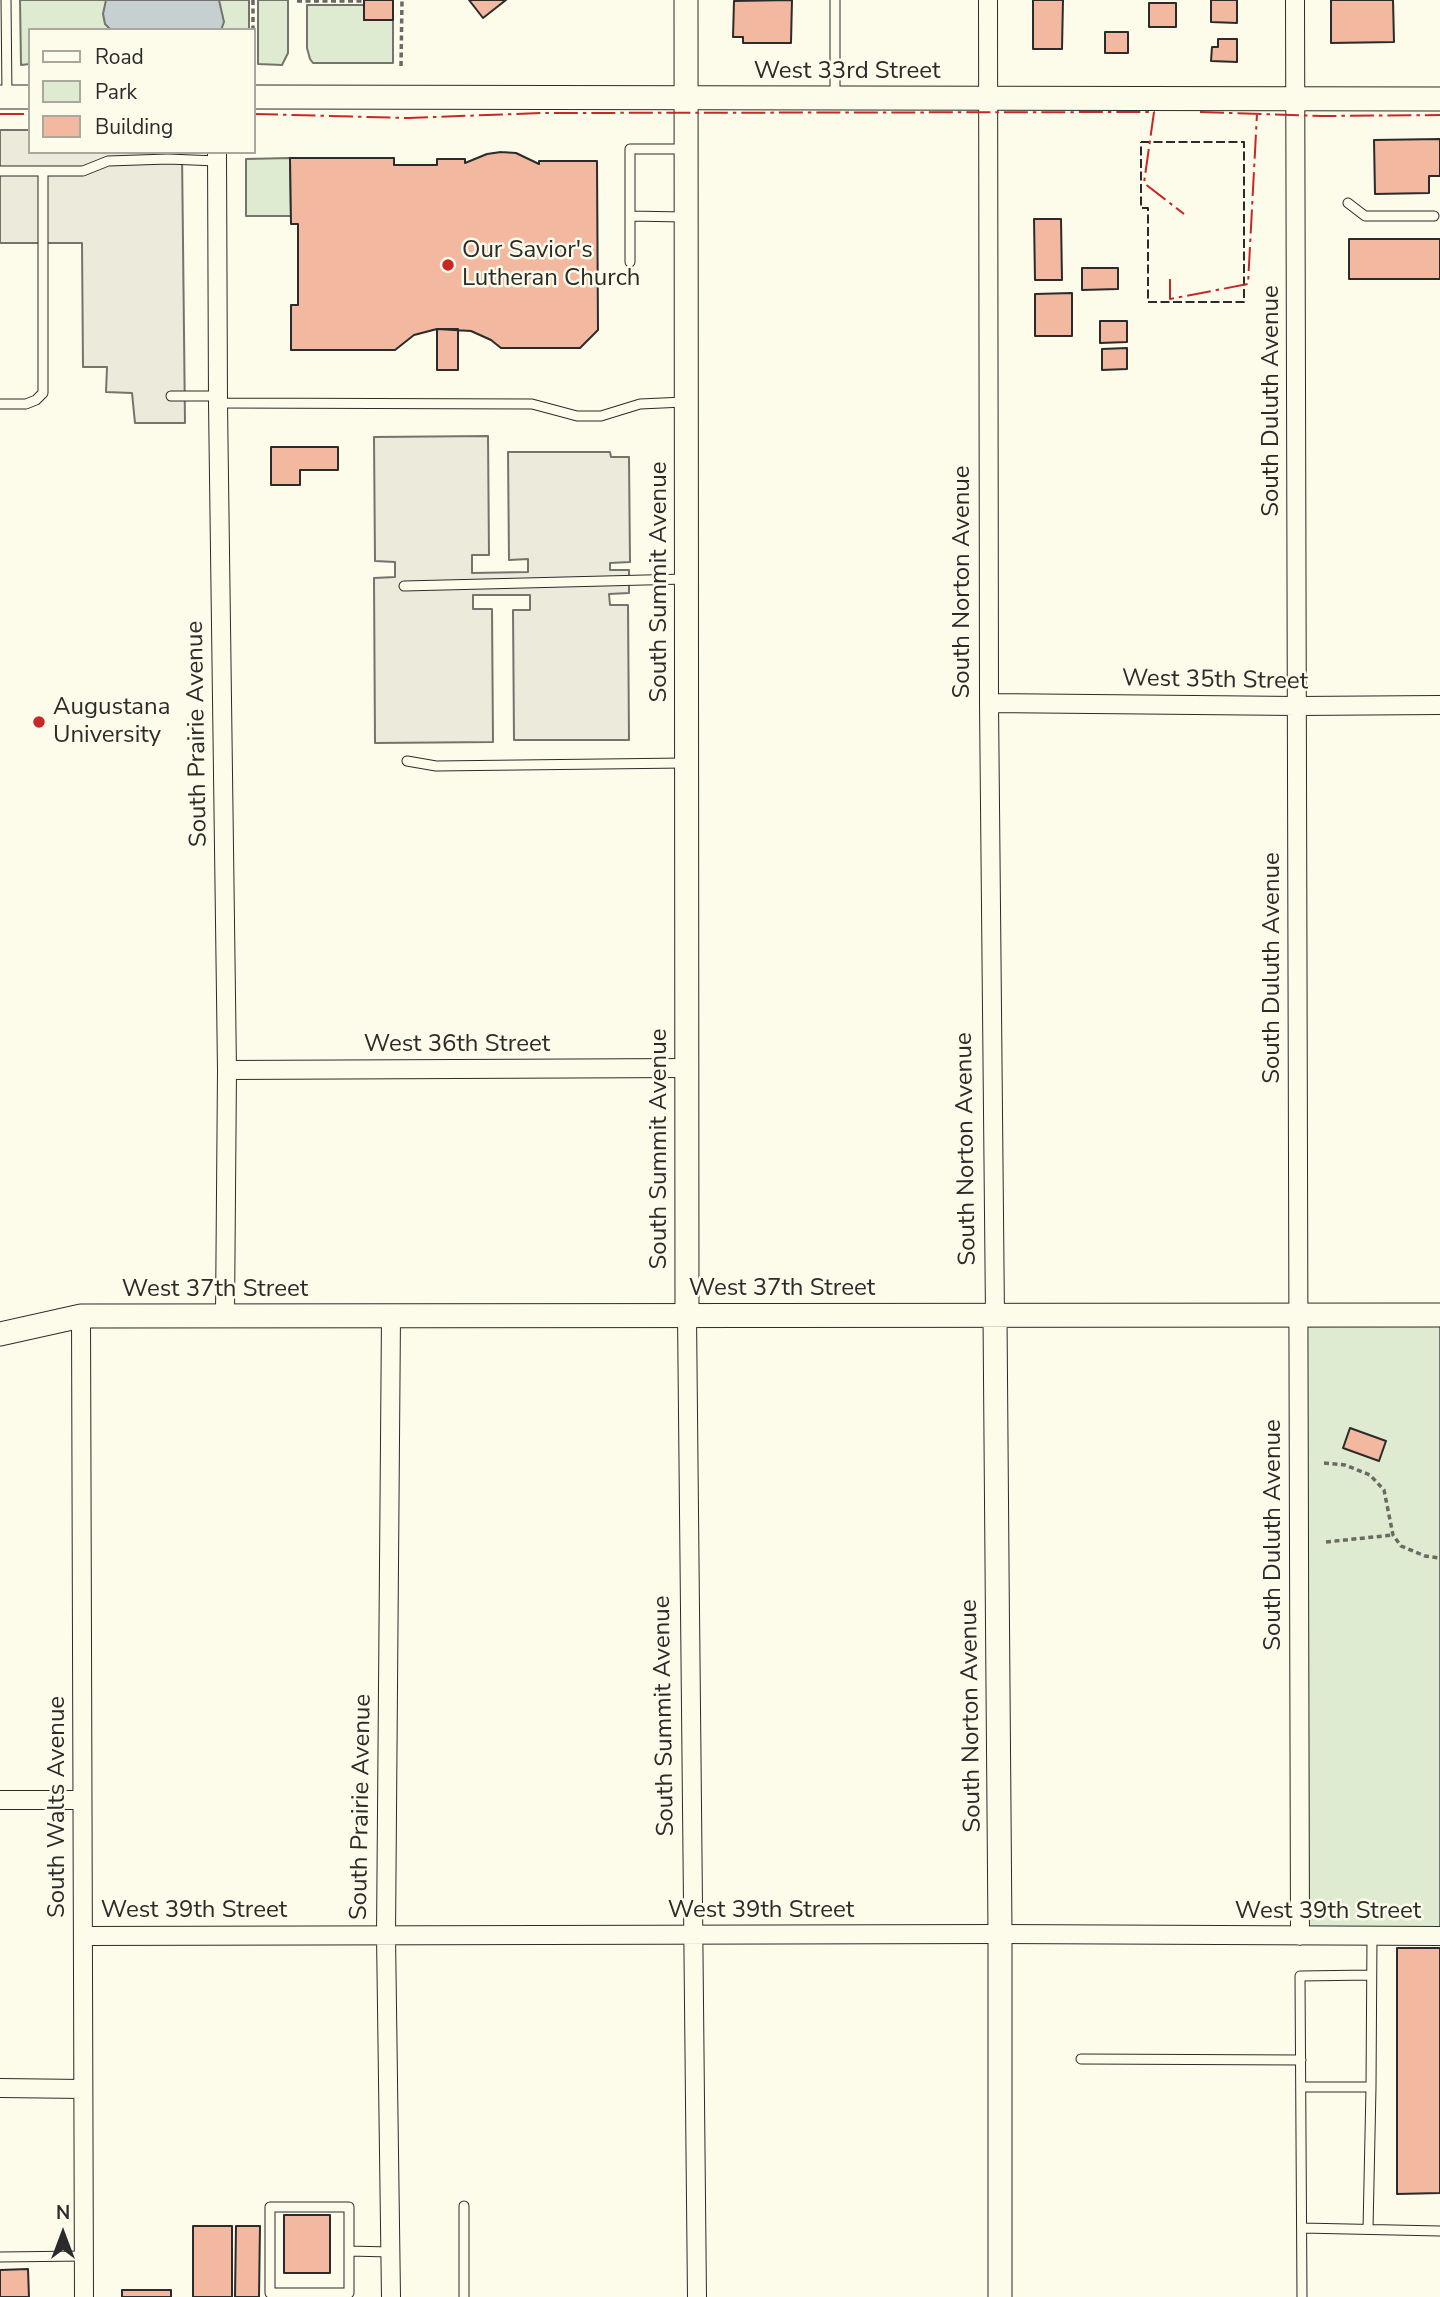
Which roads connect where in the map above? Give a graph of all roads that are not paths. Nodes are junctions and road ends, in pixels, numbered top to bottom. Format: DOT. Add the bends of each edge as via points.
graph roads {
  1 [pos="6,0"];
  2 [pos="685,0"];
  3 [pos="835,0"];
  4 [pos="988,0"];
  5 [pos="1295,0"];
  6 [pos="12,97"];
  7 [pos="256,97"];
  8 [pos="686,98"];
  9 [pos="835,98"];
  10 [pos="988,98"];
  11 [pos="1296,98"];
  12 [pos="1440,99"];
  13 [pos="686,149"];
  14 [pos="217,157"];
  15 [pos="0,171"];
  16 [pos="43,171"];
  17 [pos="1348,203"];
  18 [pos="630,216"];
  19 [pos="1434,216"];
  20 [pos="686,217"];
  21 [pos="629,262"];
  22 [pos="171,396"];
  23 [pos="218,400"];
  24 [pos="686,402"];
  25 [pos="0,404"];
  26 [pos="686,579"];
  27 [pos="404,586"];
  28 [pos="989,703"];
  29 [pos="1440,705"];
  30 [pos="1297,706"];
  31 [pos="407,761"];
  32 [pos="686,763"];
  33 [pos="687,1068"];
  34 [pos="227,1070"];
  35 [pos="225,1315"];
  36 [pos="687,1315"];
  37 [pos="1298,1315"];
  38 [pos="1440,1315"];
  39 [pos="81,1316"];
  40 [pos="391,1316"];
  41 [pos="995,1316"];
  42 [pos="0,1334"];
  43 [pos="0,1800"];
  44 [pos="82,1800"];
  45 [pos="1000,1934"];
  46 [pos="386,1935"];
  47 [pos="693,1936"];
  48 [pos="1300,1936"];
  49 [pos="1372,1936"];
  50 [pos="1440,1936"];
  51 [pos="83,1937"];
  52 [pos="1371,1975"];
  53 [pos="1080,2059"];
  54 [pos="1301,2060"];
  55 [pos="1301,2087"];
  56 [pos="1371,2087"];
  57 [pos="0,2088"];
  58 [pos="83,2089"];
  59 [pos="464,2206"];
  60 [pos="1302,2228"];
  61 [pos="1368,2229"];
  62 [pos="1440,2231"];
  63 [pos="349,2251"];
  64 [pos="390,2252"];
  65 [pos="83,2256"];
  66 [pos="0,2257"];
  67 [pos="83,2297"];
  68 [pos="391,2297"];
  69 [pos="464,2297"];
  70 [pos="697,2297"];
  71 [pos="1000,2297"];
  72 [pos="1302,2297"];
  1 -- 6 [label="lane"];
  2 -- 8 [label="street, South Summit Avenue"];
  3 -- 9 [label="lane"];
  4 -- 10 [label="street, South Norton Avenue"];
  5 -- 11 [label="street, South Duluth Avenue"];
  7 -- 8 [label="street, West 33rd Street"];
  8 -- 9 [label="street, West 33rd Street"];
  8 -- 13 [label="street, South Summit Avenue"];
  9 -- 10 [label="street, West 33rd Street"];
  10 -- 11 [label="street, West 33rd Street"];
  10 -- 28 [label="street, South Norton Avenue"];
  11 -- 12 [label="street, West 33rd Street"];
  11 -- 30 [label="street, South Duluth Avenue"];
  13 -- 18 [label="lane" via="630,149"];
  13 -- 20 [label="street, South Summit Avenue"];
  14 -- 16 [label="lane" via="108,161 83,170"];
  14 -- 23 [label="street, South Prairie Avenue"];
  15 -- 16 [label="lane"];
  16 -- 25 [label="lane" via="43,393 26,404"];
  17 -- 19 [label="lane" via="1365,216"];
  18 -- 20 [label="lane"];
  18 -- 21 [label="lane"];
  20 -- 24 [label="street, South Summit Avenue"];
  22 -- 23 [label="lane"];
  23 -- 24 [label="lane" via="532,404 577,416 601,416 640,404"];
  23 -- 34 [label="street, South Prairie Avenue"];
  24 -- 26 [label="street, South Summit Avenue"];
  26 -- 27 [label="lane"];
  26 -- 32 [label="street, South Summit Avenue"];
  28 -- 30 [label="street, West 35th Street"];
  28 -- 41 [label="street, South Norton Avenue"];
  29 -- 30 [label="street, West 35th Street"];
  30 -- 37 [label="street, South Duluth Avenue"];
  31 -- 32 [label="lane" via="436,766"];
  32 -- 33 [label="street, South Summit Avenue"];
  33 -- 34 [label="street, West 36th Street"];
  33 -- 36 [label="street, South Summit Avenue"];
  34 -- 35 [label="street, South Prairie Avenue"];
  35 -- 39 [label="street, West 37th Street"];
  35 -- 40 [label="street, West 37th Street"];
  36 -- 40 [label="street, West 37th Street"];
  36 -- 41 [label="street, West 37th Street"];
  36 -- 47 [label="street, South Summit Avenue"];
  37 -- 38 [label="street, West 37th Street"];
  37 -- 41 [label="street, West 37th Street"];
  37 -- 48 [label="street, South Duluth Avenue"];
  39 -- 42 [label="street, West 37th Street"];
  39 -- 44 [label="street, South Walts Avenue"];
  40 -- 46 [label="street, South Prairie Avenue"];
  41 -- 45 [label="street, South Norton Avenue"];
  43 -- 44 [label="street"];
  44 -- 51 [label="street, South Walts Avenue"];
  45 -- 47 [label="street, West 39th Street"];
  45 -- 48 [label="street, West 39th Street"];
  45 -- 71 [label="street, South Norton Avenue"];
  46 -- 47 [label="street, West 39th Street"];
  46 -- 51 [label="street, West 39th Street"];
  46 -- 64 [label="street, South Prairie Avenue"];
  47 -- 70 [label="street, South Summit Avenue"];
  48 -- 49 [label="street, West 39th Street"];
  49 -- 50 [label="street, West 39th Street"];
  49 -- 52 [label="lane"];
  51 -- 58 [label="street, South Walts Avenue"];
  52 -- 54 [label="lane" via="1300,1976"];
  52 -- 56 [label="lane"];
  53 -- 54 [label="lane"];
  54 -- 55 [label="lane"];
  55 -- 56 [label="lane"];
  55 -- 60 [label="lane"];
  56 -- 61 [label="lane"];
  57 -- 58 [label="street"];
  58 -- 65 [label="street, South Walts Avenue"];
  59 -- 69 [label="lane"];
  60 -- 61 [label="lane"];
  60 -- 72 [label="lane"];
  61 -- 62 [label="lane"];
  63 -- 63 [label="lane" via="349,2293 270,2293 270,2207 349,2207"];
  63 -- 64 [label="lane"];
  64 -- 68 [label="street, South Prairie Avenue"];
  65 -- 66 [label="lane"];
  65 -- 67 [label="street, South Walts Avenue"];
}
